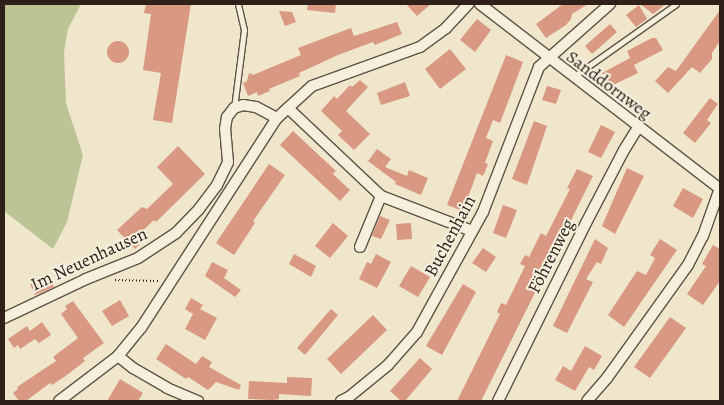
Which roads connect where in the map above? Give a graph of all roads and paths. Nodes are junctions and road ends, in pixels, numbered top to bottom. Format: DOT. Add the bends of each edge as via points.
graph roads {
  1 [pos="238,4"];
  2 [pos="468,4"];
  3 [pos="480,4"];
  4 [pos="610,4"];
  5 [pos="676,4"];
  6 [pos="547,58"];
  7 [pos="573,78"];
  8 [pos="234,108"];
  9 [pos="288,108"];
  10 [pos="277,118"];
  11 [pos="638,128"];
  12 [pos="720,189"];
  13 [pos="381,196"];
  14 [pos="472,231"];
  15 [pos="360,247"];
  16 [pos="114,280"];
  17 [pos="170,282"];
  18 [pos="4,318"];
  19 [pos="118,356"];
  20 [pos="59,401"];
  21 [pos="198,401"];
  22 [pos="341,401"];
  23 [pos="498,401"];
  24 [pos="587,401"];
  1 -- 8 [label="lane" via="244,30"];
  2 -- 9 [label="street" via="446,28 420,47 312,86"];
  3 -- 6 [label="street, Sanddornweg"];
  4 -- 6 [label="street, Buchenhain"];
  5 -- 7 [label="lane"];
  6 -- 7 [label="street, Sanddornweg"];
  6 -- 14 [label="street, Buchenhain" via="539,67 483,212"];
  7 -- 11 [label="street, Sanddornweg"];
  8 -- 10 [label="street" via="243,105 256,107"];
  8 -- 18 [label="street, Im Neuenhausen" via="224,129 228,162 218,185 176,232 138,258 86,278"];
  9 -- 10 [label="street"];
  9 -- 13 [label="street"];
  10 -- 17 [label="street"];
  11 -- 12 [label="street, Sanddornweg"];
  11 -- 23 [label="street, Föhrenweg"];
  12 -- 24 [label="street" via="688,266"];
  13 -- 14 [label="street"];
  13 -- 15 [label="street"];
  14 -- 22 [label="street, Buchenhain" via="417,332 388,365"];
  16 -- 17 [label="path"];
  17 -- 19 [label="street" via="141,328"];
  19 -- 20 [label="street"];
  19 -- 21 [label="street" via="167,388"];
}
